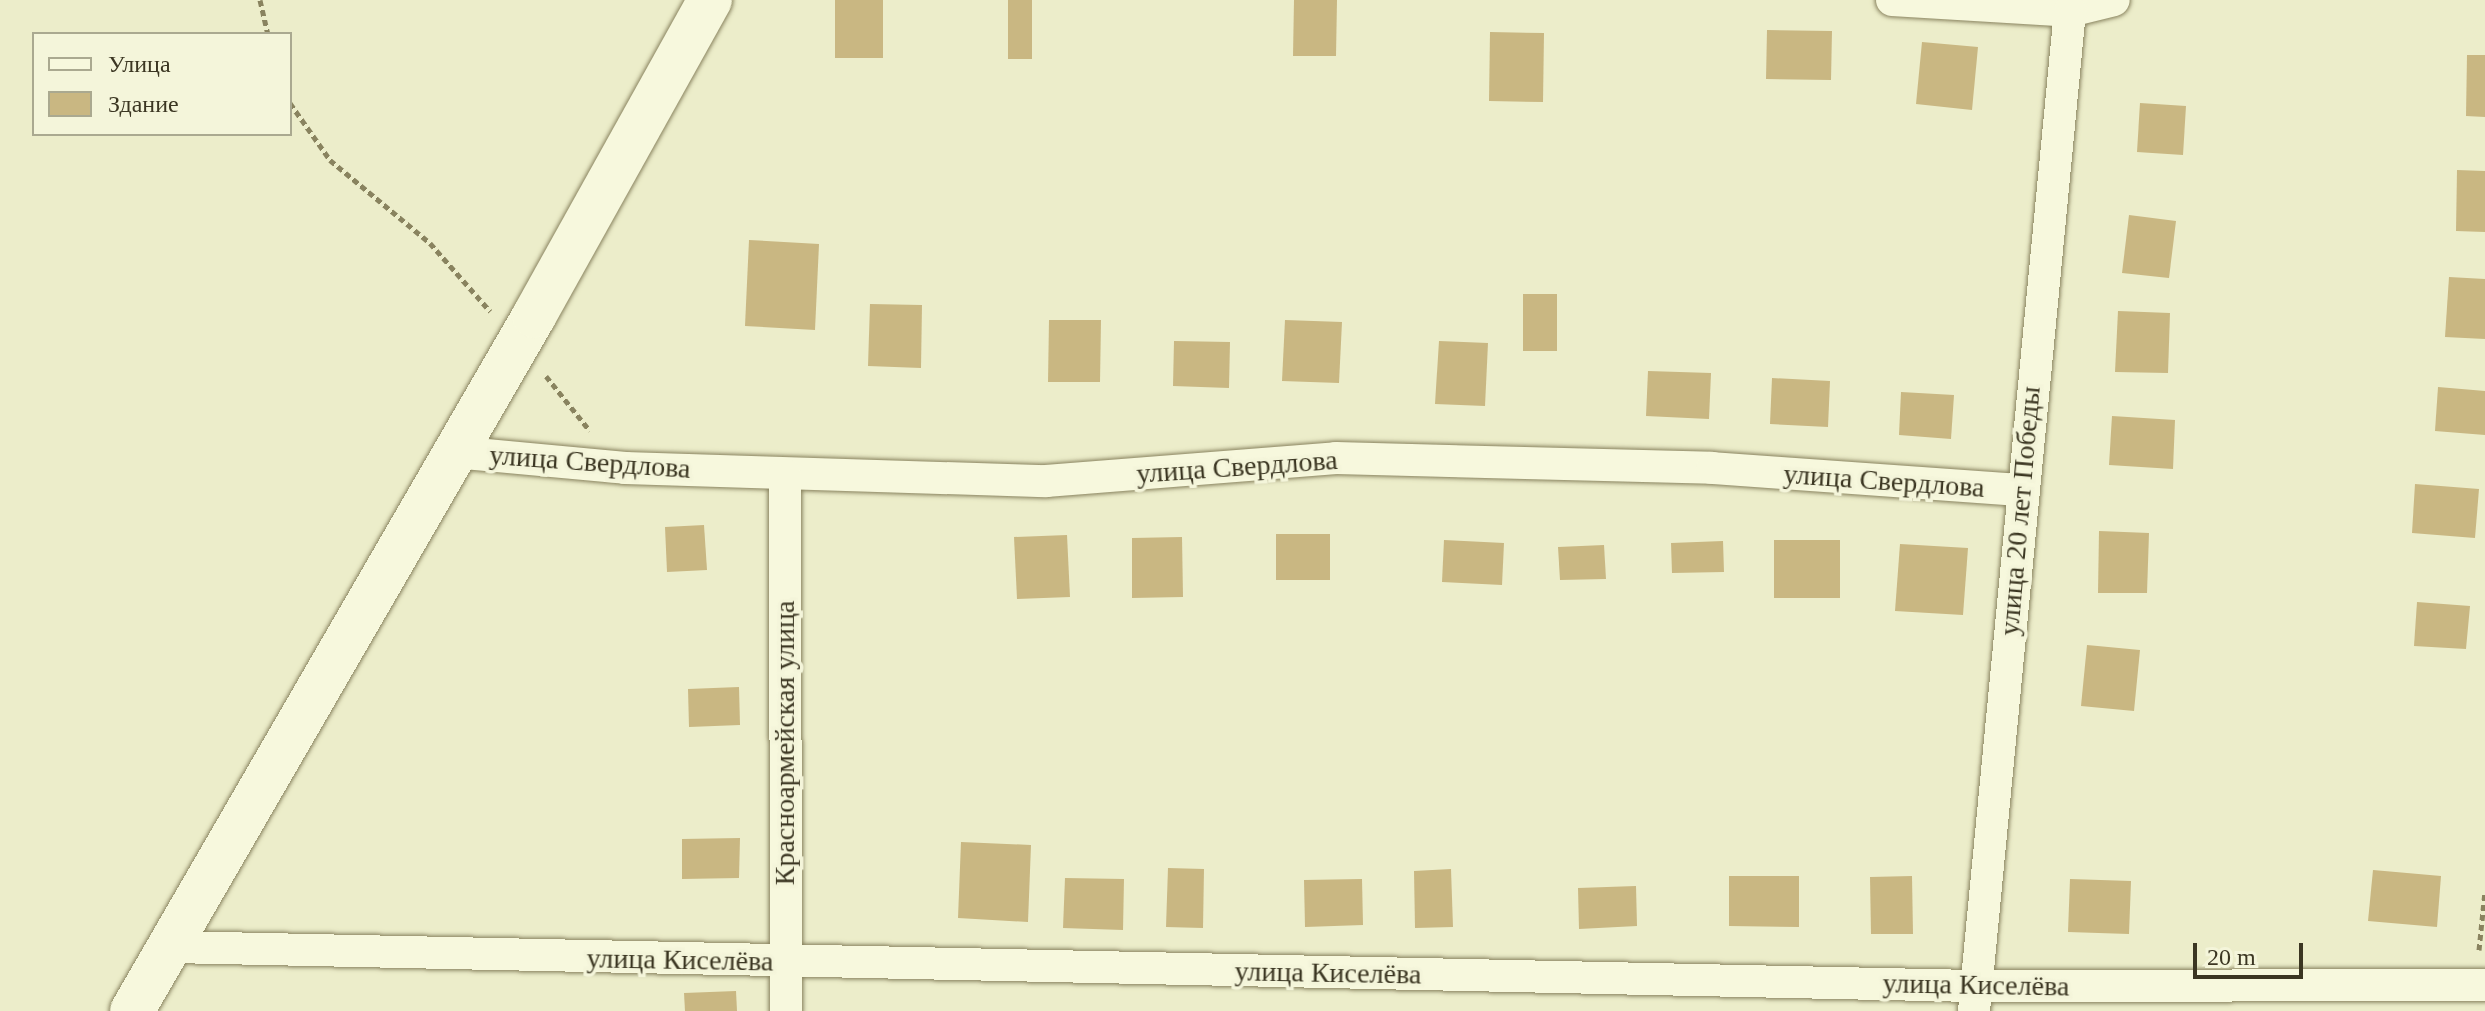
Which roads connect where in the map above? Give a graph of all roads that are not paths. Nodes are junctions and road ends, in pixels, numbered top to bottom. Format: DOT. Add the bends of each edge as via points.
graph roads {
  1 [pos="710,0"];
  2 [pos="1892,0"];
  3 [pos="2114,0"];
  4 [pos="2070,11"];
  5 [pos="454,452"];
  6 [pos="785,475"];
  7 [pos="2021,490"];
  8 [pos="172,947"];
  9 [pos="785,962"];
  10 [pos="2485,985"];
  11 [pos="1975,998"];
  12 [pos="132,1011"];
  13 [pos="786,1011"];
  1 -- 5 [label="street"];
  2 -- 4 [label="street"];
  3 -- 4 [label="street"];
  4 -- 7 [label="street, улица 20 лет Победы"];
  5 -- 6 [label="street, улица Свердлова" via="625,468"];
  5 -- 8 [label="street"];
  6 -- 7 [label="street, улица Свердлова" via="1046,481 1336,458 1712,468"];
  6 -- 9 [label="street, Красноармейская улица"];
  7 -- 11 [label="street, улица 20 лет Победы"];
  8 -- 9 [label="street, улица Киселёва"];
  8 -- 12 [label="street"];
  9 -- 11 [label="street, улица Киселёва"];
  9 -- 13 [label="street, Красноармейская улица"];
  10 -- 11 [label="street, улица Киселёва"];
}
